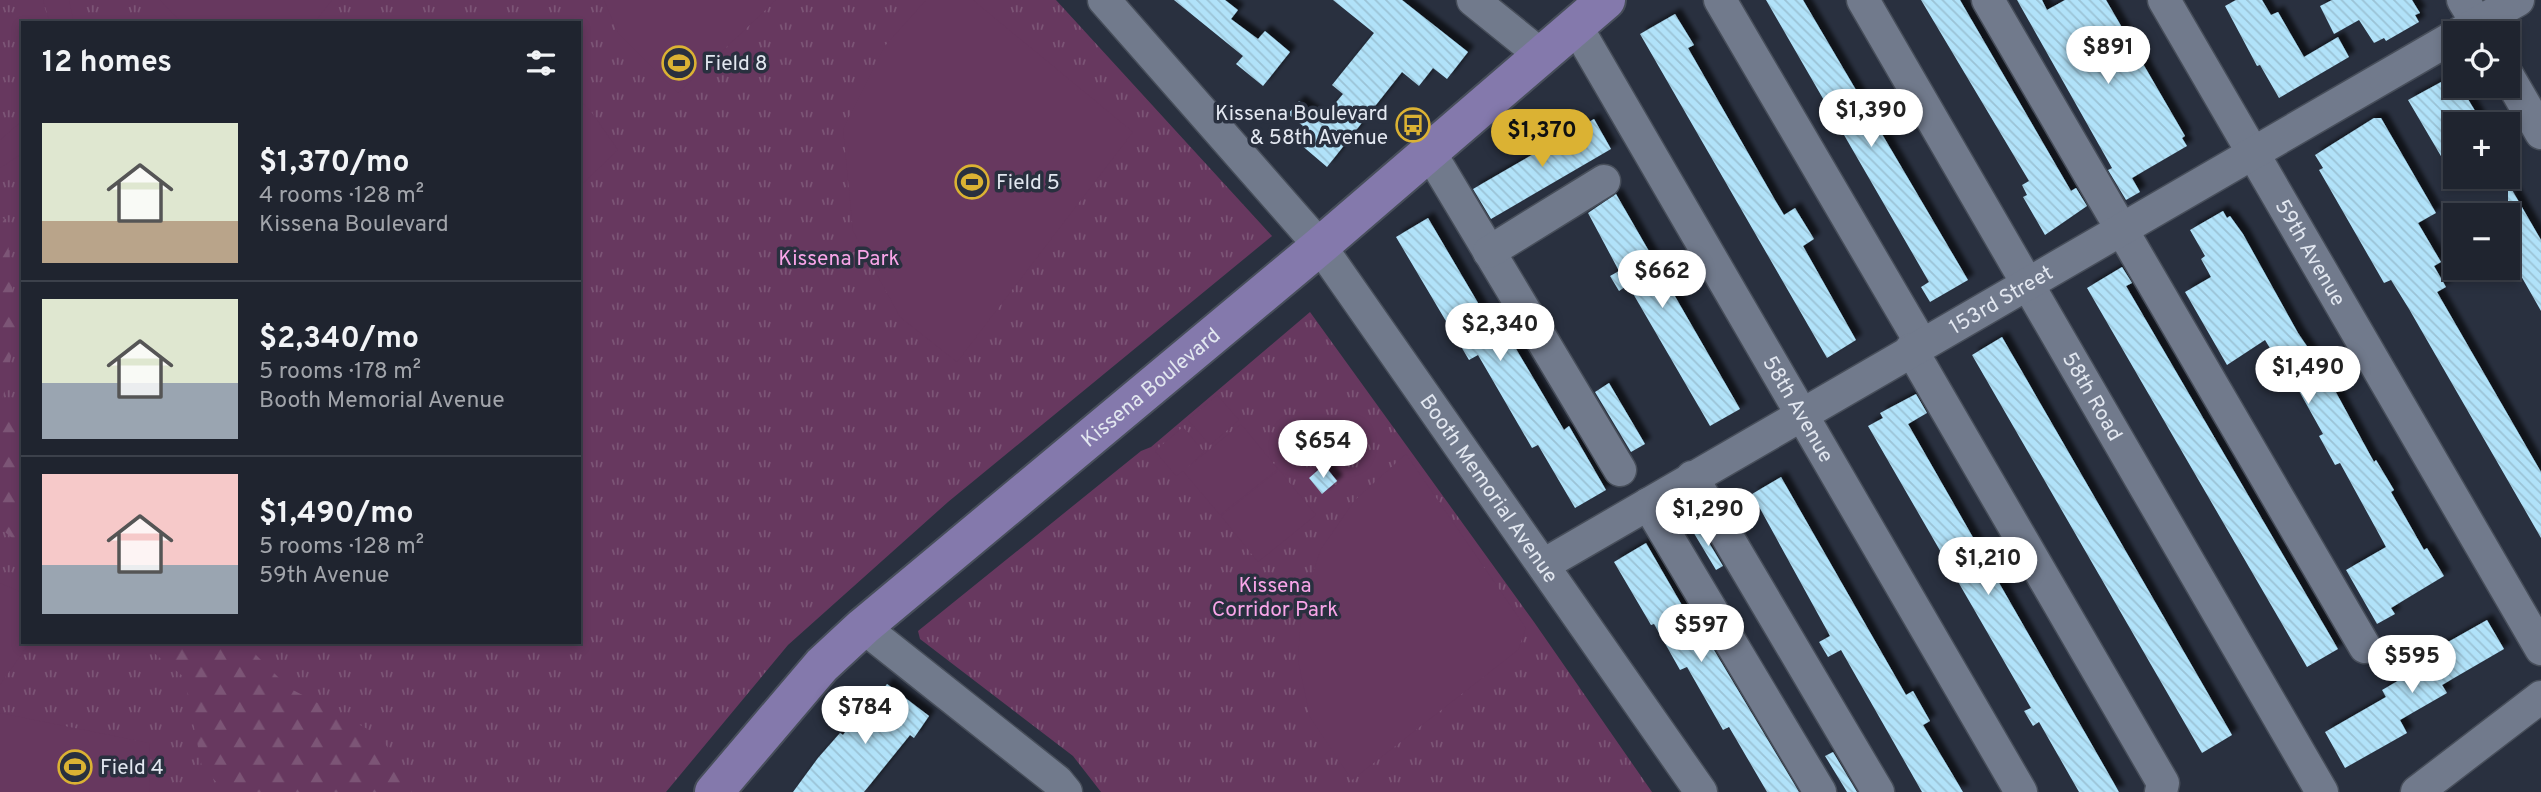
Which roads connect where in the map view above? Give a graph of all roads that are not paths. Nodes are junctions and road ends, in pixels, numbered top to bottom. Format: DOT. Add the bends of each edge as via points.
graph roads {
  1 [pos="1104,0"];
  2 [pos="1473,0"];
  3 [pos="1606,0"];
  4 [pos="1720,0"];
  5 [pos="1863,0"];
  6 [pos="1988,0"];
  7 [pos="2164,0"];
  8 [pos="2518,0"];
  9 [pos="2476,21"];
  10 [pos="1576,26"];
  11 [pos="2443,40"];
  12 [pos="1541,55"];
  13 [pos="2520,97"];
  14 [pos="2541,133"];
  15 [pos="1429,151"];
  16 [pos="2252,152"];
  17 [pos="1605,181"];
  18 [pos="2121,228"];
  19 [pos="1320,246"];
  20 [pos="1489,252"];
  21 [pos="2026,283"];
  22 [pos="1916,346"];
  23 [pos="1801,414"];
  24 [pos="1620,470"];
  25 [pos="1692,477"];
  26 [pos="1648,504"];
  27 [pos="1545,564"];
  28 [pos="863,627"];
  29 [pos="2365,648"];
  30 [pos="2541,649"];
  31 [pos="2541,697"];
  32 [pos="714,792"];
  33 [pos="1066,792"];
  34 [pos="1701,792"];
  35 [pos="1820,792"];
  36 [pos="1878,792"];
  37 [pos="2021,792"];
  38 [pos="2161,792"];
  39 [pos="2322,792"];
  40 [pos="2417,792"];
  1 -- 19 [label="street, Booth Memorial Avenue"];
  2 -- 12 [label="street"];
  3 -- 10 [label="main road, Kissena Boulevard"];
  4 -- 22 [label="street"];
  5 -- 21 [label="street, 58th Road"];
  6 -- 18 [label="street"];
  7 -- 16 [label="street, 59th Avenue"];
  8 -- 9 [label="street, 153rd Street"];
  10 -- 12 [label="main road, Kissena Boulevard"];
  10 -- 23 [label="street, 58th Avenue"];
  11 -- 16 [label="street, 153rd Street"];
  12 -- 15 [label="main road, Kissena Boulevard"];
  13 -- 14 [label="street"];
  15 -- 19 [label="main road, Kissena Boulevard"];
  15 -- 20 [label="street"];
  16 -- 18 [label="street, 153rd Street"];
  16 -- 30 [label="street, 59th Avenue"];
  17 -- 20 [label="street"];
  18 -- 21 [label="street, 153rd Street"];
  18 -- 29 [label="street"];
  19 -- 27 [label="street, Booth Memorial Avenue"];
  19 -- 28 [label="main road, Kissena Boulevard"];
  20 -- 24 [label="street"];
  21 -- 22 [label="street, 153rd Street"];
  21 -- 39 [label="street, 58th Road"];
  22 -- 23 [label="street, 153rd Street"];
  22 -- 38 [label="street" via="2163,783"];
  23 -- 25 [label="street, 153rd Street"];
  23 -- 37 [label="street, 58th Avenue"];
  25 -- 26 [label="street, 153rd Street"];
  25 -- 36 [label="street"];
  26 -- 27 [label="street, 153rd Street"];
  26 -- 35 [label="street"];
  27 -- 34 [label="street, Booth Memorial Avenue"];
  28 -- 32 [label="main road, Kissena Boulevard" via="822,665"];
  28 -- 33 [label="street"];
  31 -- 40 [label="street"];
}
